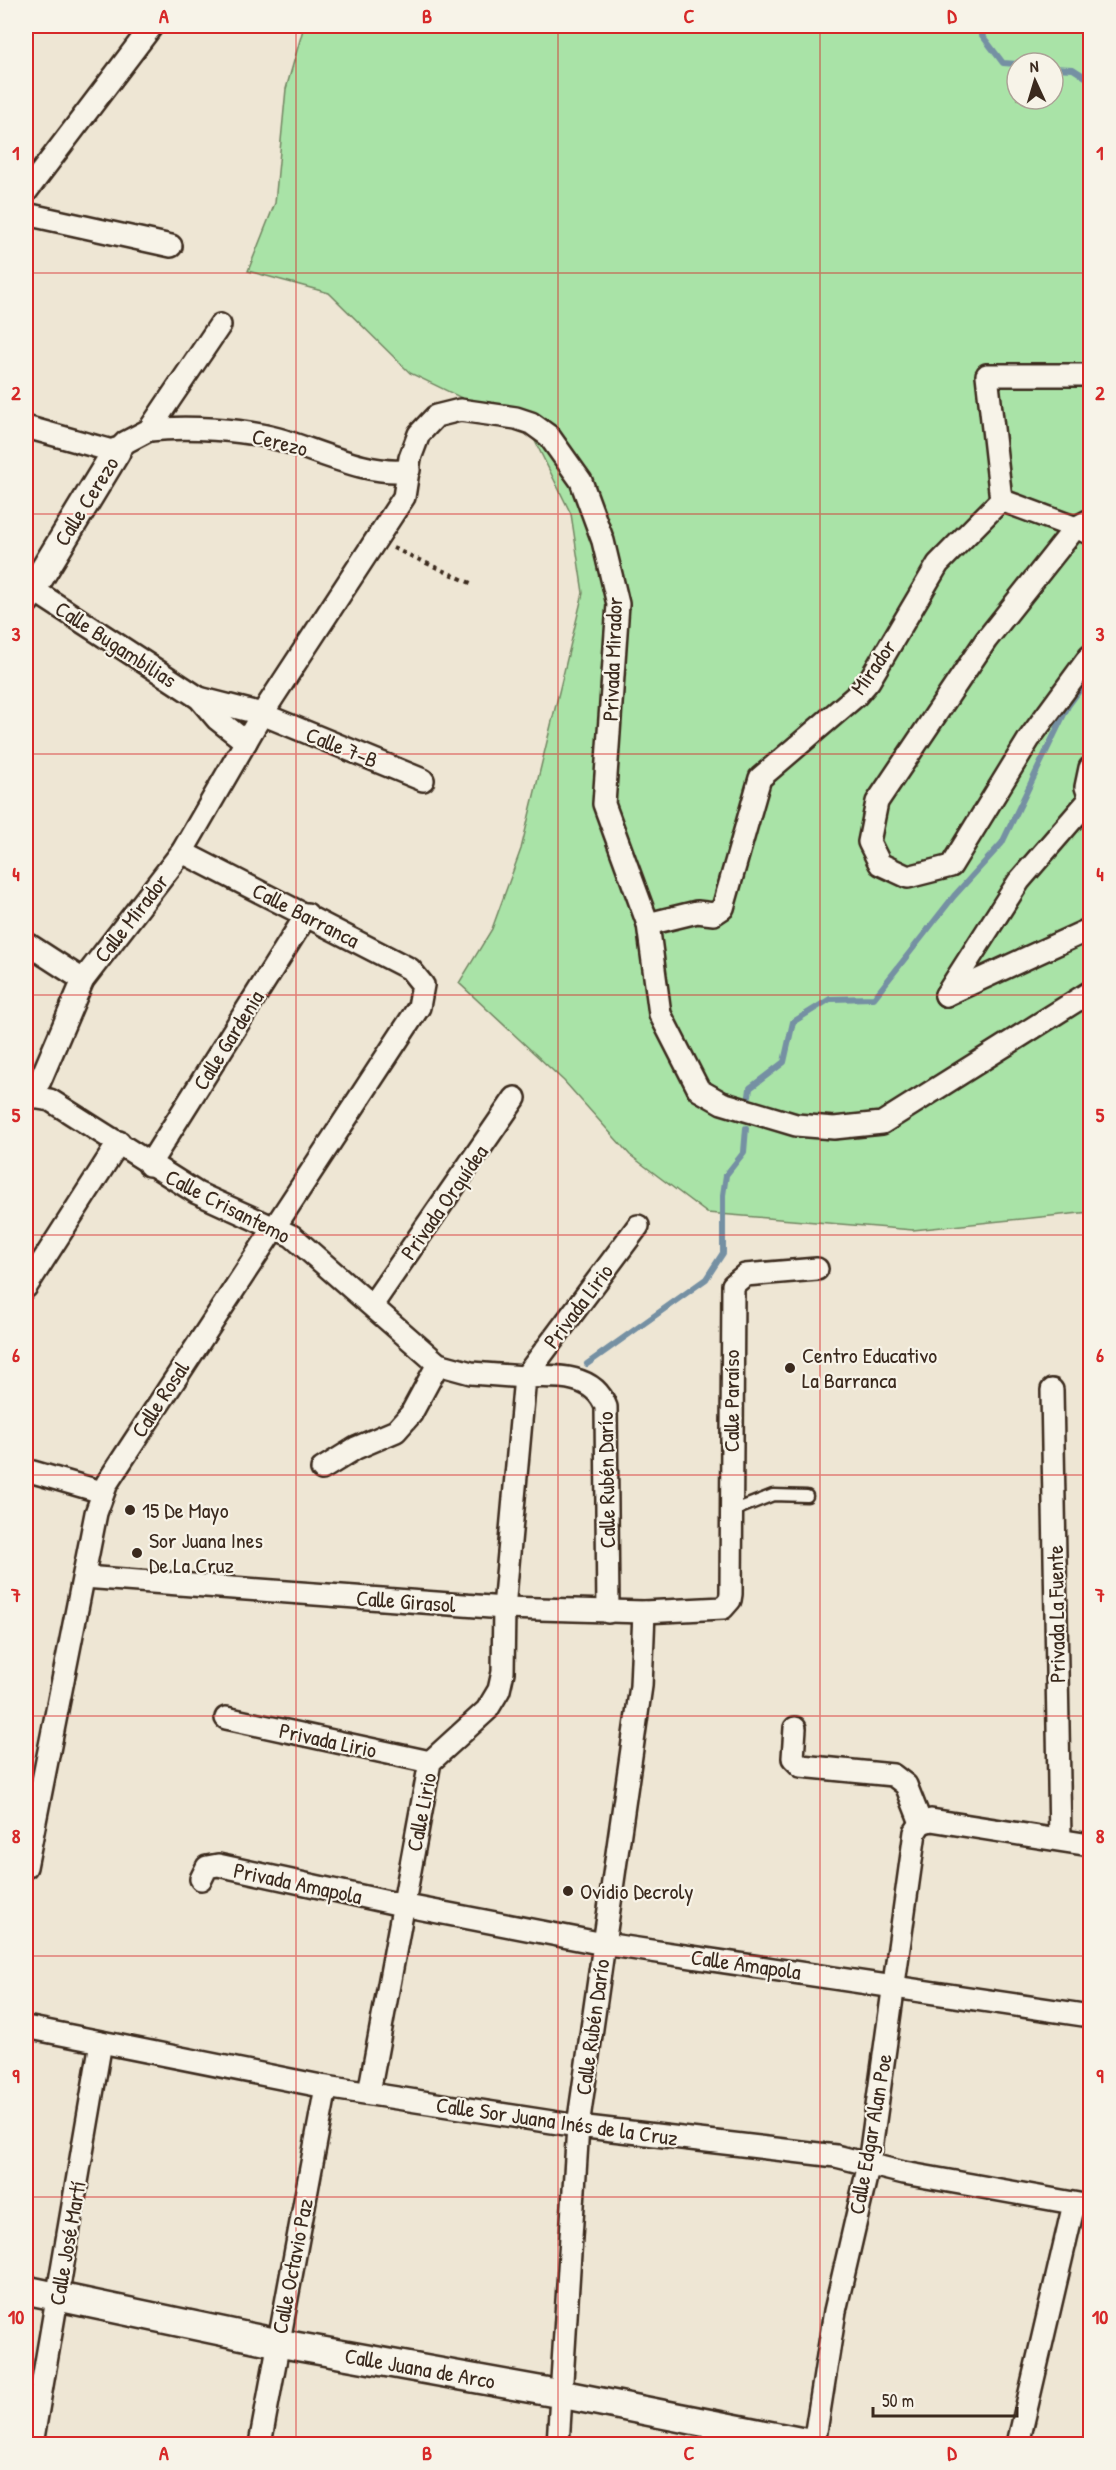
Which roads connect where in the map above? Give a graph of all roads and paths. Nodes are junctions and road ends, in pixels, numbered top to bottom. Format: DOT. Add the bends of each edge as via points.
graph roads {
  1 [pos="152,26"];
  2 [pos="26,192"];
  3 [pos="26,214"];
  4 [pos="171,246"];
  5 [pos="220,325"];
  6 [pos="1090,375"];
  7 [pos="26,427"];
  8 [pos="149,430"];
  9 [pos="116,452"];
  10 [pos="409,470"];
  11 [pos="1001,500"];
  12 [pos="1085,527"];
  13 [pos="376,540"];
  14 [pos="475,585"];
  15 [pos="29,594"];
  16 [pos="1090,656"];
  17 [pos="199,698"];
  18 [pos="262,714"];
  19 [pos="246,742"];
  20 [pos="1090,768"];
  21 [pos="423,780"];
  22 [pos="1090,799"];
  23 [pos="182,852"];
  24 [pos="307,914"];
  25 [pos="648,924"];
  26 [pos="1090,929"];
  27 [pos="26,942"];
  28 [pos="83,980"];
  29 [pos="423,985"];
  30 [pos="1090,992"];
  31 [pos="26,1096"];
  32 [pos="515,1098"];
  33 [pos="119,1142"];
  34 [pos="149,1165"];
  35 [pos="273,1226"];
  36 [pos="638,1226"];
  37 [pos="818,1269"];
  38 [pos="26,1287"];
  39 [pos="372,1305"];
  40 [pos="438,1364"];
  41 [pos="519,1376"];
  42 [pos="1052,1390"];
  43 [pos="322,1469"];
  44 [pos="26,1470"];
  45 [pos="102,1492"];
  46 [pos="807,1496"];
  47 [pos="730,1512"];
  48 [pos="84,1577"];
  49 [pos="727,1604"];
  50 [pos="504,1608"];
  51 [pos="608,1612"];
  52 [pos="644,1612"];
  53 [pos="226,1718"];
  54 [pos="795,1728"];
  55 [pos="430,1762"];
  56 [pos="921,1822"];
  57 [pos="29,1837"];
  58 [pos="1060,1839"];
  59 [pos="1090,1845"];
  60 [pos="26,1867"];
  61 [pos="201,1879"];
  62 [pos="402,1905"];
  63 [pos="604,1944"];
  64 [pos="894,1985"];
  65 [pos="1090,2016"];
  66 [pos="26,2027"];
  67 [pos="101,2042"];
  68 [pos="326,2087"];
  69 [pos="369,2093"];
  70 [pos="578,2126"];
  71 [pos="869,2164"];
  72 [pos="1082,2205"];
  73 [pos="26,2290"];
  74 [pos="58,2296"];
  75 [pos="278,2343"];
  76 [pos="561,2394"];
  77 [pos="814,2444"];
  78 [pos="32,2445"];
  79 [pos="260,2445"];
  80 [pos="558,2445"];
  81 [pos="1018,2445"];
  1 -- 2 [label="street"];
  3 -- 4 [label="street"];
  5 -- 8 [label="street, Calle Cerezo"];
  6 -- 11 [label="street" via="987,375"];
  7 -- 9 [label="street"];
  8 -- 9 [label="street, Calle Cerezo"];
  8 -- 10 [label="street, Cerezo" via="257,434 377,469"];
  9 -- 15 [label="street, Calle Cerezo"];
  10 -- 13 [label="street, Privada Mirador" via="404,497"];
  10 -- 25 [label="street, Privada Mirador" via="414,444 426,425 436,416 460,410 531,423 549,436 581,481 603,541 618,604 604,804"];
  11 -- 12 [label="street"];
  11 -- 25 [label="street, Mirador" via="938,564 857,695 760,778 723,908 714,914 697,912"];
  12 -- 16 [label="street" via="986,640 877,802 869,842 880,864 908,878 951,867 1029,739"];
  13 -- 14 [label="path"];
  13 -- 18 [label="street, Privada Mirador"];
  15 -- 17 [label="street, Calle Bugambilias"];
  17 -- 18 [label="street, Calle Bugambilias"];
  17 -- 19 [label="street, Calle Bugambilias" via="217,719"];
  18 -- 19 [label="street, Privada Mirador"];
  18 -- 21 [label="street, Calle 7-B"];
  19 -- 23 [label="street, Calle Mirador"];
  20 -- 22 [label="street" via="1086,787"];
  22 -- 26 [label="street" via="1019,881 946,995"];
  23 -- 24 [label="street, Calle Barranca"];
  23 -- 28 [label="street, Calle Mirador"];
  24 -- 29 [label="street, Calle Barranca" via="410,969"];
  24 -- 34 [label="street, Calle Gardenia"];
  25 -- 30 [label="street, Privada Mirador" via="660,1014 699,1090 722,1103 796,1125 834,1128 882,1123"];
  27 -- 28 [label="street"];
  28 -- 31 [label="street, Calle Mirador" via="40,1081"];
  29 -- 35 [label="street, Calle Rosal" via="419,1006"];
  31 -- 33 [label="street, Calle Crisantemo" via="50,1100"];
  32 -- 39 [label="street, Privada Orquídea"];
  33 -- 34 [label="street, Calle Crisantemo"];
  33 -- 38 [label="street"];
  34 -- 35 [label="street, Calle Crisantemo" via="197,1193"];
  35 -- 39 [label="street, Calle Crisantemo" via="292,1236"];
  35 -- 45 [label="street, Calle Rosal"];
  36 -- 41 [label="street, Privada Lirio"];
  37 -- 47 [label="street, Calle Paraíso" via="745,1275 733,1285"];
  39 -- 40 [label="street, Calle Crisantemo"];
  40 -- 41 [label="street, Calle Crisantemo" via="463,1372"];
  40 -- 43 [label="street" via="411,1414 396,1431"];
  41 -- 50 [label="street, Calle Lirio"];
  41 -- 51 [label="street, Calle Rubén Darío" via="560,1376 593,1387 602,1395 606,1407"];
  42 -- 58 [label="street, Privada La Fuente"];
  44 -- 45 [label="street"];
  45 -- 48 [label="street, Calle Rosal"];
  46 -- 47 [label="lane" via="764,1497"];
  47 -- 49 [label="street, Calle Paraíso" via="731,1594"];
  48 -- 50 [label="street, Calle Girasol"];
  48 -- 57 [label="street, Calle Rosal"];
  49 -- 52 [label="street, Calle Girasol" via="717,1609"];
  50 -- 51 [label="street, Calle Girasol"];
  50 -- 55 [label="street, Calle Lirio" via="499,1690 487,1710"];
  51 -- 52 [label="street, Calle Girasol"];
  52 -- 63 [label="street, Calle Rubén Darío" via="644,1662"];
  53 -- 55 [label="street, Privada Lirio"];
  54 -- 56 [label="street" via="793,1758 801,1766 893,1775 906,1785"];
  55 -- 62 [label="street, Calle Lirio"];
  56 -- 58 [label="street" via="931,1820"];
  56 -- 64 [label="street, Calle Edgar Alan Poe" via="915,1832"];
  57 -- 60 [label="street, Calle Rosal"];
  58 -- 59 [label="street"];
  61 -- 62 [label="street, Privada Amapola" via="207,1867 218,1865"];
  62 -- 63 [label="street, Calle Amapola"];
  62 -- 69 [label="street, Calle Lirio"];
  63 -- 64 [label="street, Calle Amapola"];
  63 -- 70 [label="street, Calle Rubén Darío"];
  64 -- 65 [label="street, Calle Amapola"];
  64 -- 71 [label="street, Calle Edgar Alan Poe"];
  66 -- 67 [label="street, Calle Sor Juana Inés de la Cruz"];
  67 -- 68 [label="street, Calle Sor Juana Inés de la Cruz"];
  67 -- 74 [label="street, Calle José Martí"];
  68 -- 69 [label="street, Calle Sor Juana Inés de la Cruz"];
  68 -- 75 [label="street, Calle Octavio Paz"];
  69 -- 70 [label="street, Calle Sor Juana Inés de la Cruz"];
  70 -- 71 [label="street, Calle Sor Juana Inés de la Cruz" via="836,2156"];
  70 -- 76 [label="street, Calle Rubén Darío"];
  71 -- 72 [label="street, Calle Sor Juana Inés de la Cruz" via="904,2174"];
  71 -- 77 [label="street, Calle Edgar Alan Poe" via="835,2311"];
  72 -- 81 [label="street"];
  73 -- 74 [label="street, Calle Juana de Arco"];
  74 -- 75 [label="street, Calle Juana de Arco"];
  74 -- 78 [label="street, Calle José Martí"];
  75 -- 76 [label="street, Calle Juana de Arco"];
  75 -- 79 [label="street, Calle Octavio Paz"];
  76 -- 77 [label="street, Calle Juana de Arco"];
  76 -- 80 [label="street, Calle Rubén Darío"];
}
